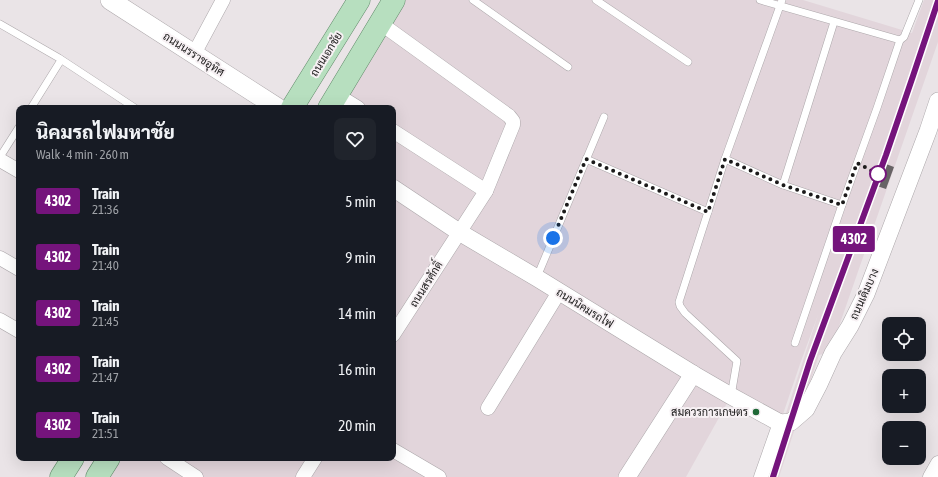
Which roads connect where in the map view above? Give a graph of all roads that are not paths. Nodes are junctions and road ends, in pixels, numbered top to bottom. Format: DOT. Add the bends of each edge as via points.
graph roads {
  1 [pos="110,0"];
  2 [pos="223,0"];
  3 [pos="359,0"];
  4 [pos="394,0"];
  5 [pos="473,0"];
  6 [pos="596,0"];
  7 [pos="760,0"];
  8 [pos="919,0"];
  9 [pos="781,3"];
  10 [pos="834,22"];
  11 [pos="380,23"];
  12 [pos="0,24"];
  13 [pos="900,40"];
  14 [pos="194,54"];
  15 [pos="61,60"];
  16 [pos="688,62"];
  17 [pos="568,67"];
  18 [pos="938,100"];
  19 [pos="333,101"];
  20 [pos="33,105"];
  21 [pos="129,105"];
  22 [pos="273,105"];
  23 [pos="294,105"];
  24 [pos="347,105"];
  25 [pos="604,117"];
  26 [pos="16,132"];
  27 [pos="396,133"];
  28 [pos="933,133"];
  29 [pos="0,158"];
  30 [pos="586,159"];
  31 [pos="725,159"];
  32 [pos="16,169"];
  33 [pos="783,185"];
  34 [pos="396,190"];
  35 [pos="486,191"];
  36 [pos="842,205"];
  37 [pos="708,212"];
  38 [pos="459,232"];
  39 [pos="0,258"];
  40 [pos="16,267"];
  41 [pos="537,278"];
  42 [pos="560,292"];
  43 [pos="0,320"];
  44 [pos="16,330"];
  45 [pos="396,330"];
  46 [pos="795,342"];
  47 [pos="693,374"];
  48 [pos="731,396"];
  49 [pos="488,408"];
  50 [pos="780,424"];
  51 [pos="396,452"];
  52 [pos="71,461"];
  53 [pos="107,461"];
  54 [pos="172,461"];
  55 [pos="313,461"];
  56 [pos="938,463"];
  57 [pos="61,477"];
  58 [pos="97,477"];
  59 [pos="196,477"];
  60 [pos="303,477"];
  61 [pos="439,477"];
  62 [pos="627,477"];
  63 [pos="761,477"];
  64 [pos="930,477"];
  1 -- 14 [label="main road, ถนนนรราชอุทิศ"];
  2 -- 14 [label="street"];
  3 -- 23 [label="main road, ถนนเอกชัย"];
  4 -- 11 [label="main road"];
  5 -- 17 [label="lane"];
  6 -- 16 [label="lane"];
  7 -- 9 [label="lane"];
  8 -- 13 [label="lane" via="904,37"];
  9 -- 10 [label="lane"];
  9 -- 31 [label="lane"];
  10 -- 13 [label="lane"];
  10 -- 33 [label="lane"];
  11 -- 19 [label="main road"];
  11 -- 35 [label="street, ถนนสรศักดิ์" via="513,121"];
  12 -- 15 [label="lane"];
  13 -- 36 [label="lane"];
  14 -- 22 [label="main road, ถนนนรราชอุทิศ"];
  15 -- 20 [label="lane"];
  15 -- 21 [label="lane"];
  18 -- 28 [label="street, ถนนเดิมบาง"];
  19 -- 24 [label="street"];
  25 -- 30 [label="lane"];
  26 -- 29 [label="lane"];
  27 -- 35 [label="street"];
  28 -- 50 [label="street, ถนนเดิมบาง" via="863,301 850,326 832,353 806,409 791,422"];
  29 -- 32 [label="street"];
  30 -- 37 [label="lane"];
  30 -- 41 [label="lane"];
  31 -- 33 [label="lane"];
  31 -- 37 [label="lane"];
  33 -- 36 [label="lane"];
  34 -- 38 [label="street, ถนนนิคมรถไฟ"];
  35 -- 38 [label="street, ถนนสรศักดิ์"];
  36 -- 46 [label="lane"];
  37 -- 48 [label="lane" via="679,302 685,313 737,361"];
  38 -- 41 [label="street, ถนนนิคมรถไฟ"];
  38 -- 45 [label="street, ถนนสรศักดิ์"];
  39 -- 40 [label="street"];
  41 -- 42 [label="street, ถนนนิคมรถไฟ"];
  42 -- 47 [label="street, ถนนนิคมรถไฟ"];
  42 -- 49 [label="street"];
  43 -- 44 [label="street"];
  47 -- 48 [label="street, ถนนนิคมรถไฟ"];
  47 -- 62 [label="street"];
  48 -- 50 [label="street, ถนนนิคมรถไฟ"];
  50 -- 63 [label="street"];
  51 -- 61 [label="street"];
  52 -- 57 [label="main road"];
  53 -- 58 [label="main road"];
  54 -- 59 [label="street"];
  55 -- 60 [label="street"];
  56 -- 64 [label="street"];
}
